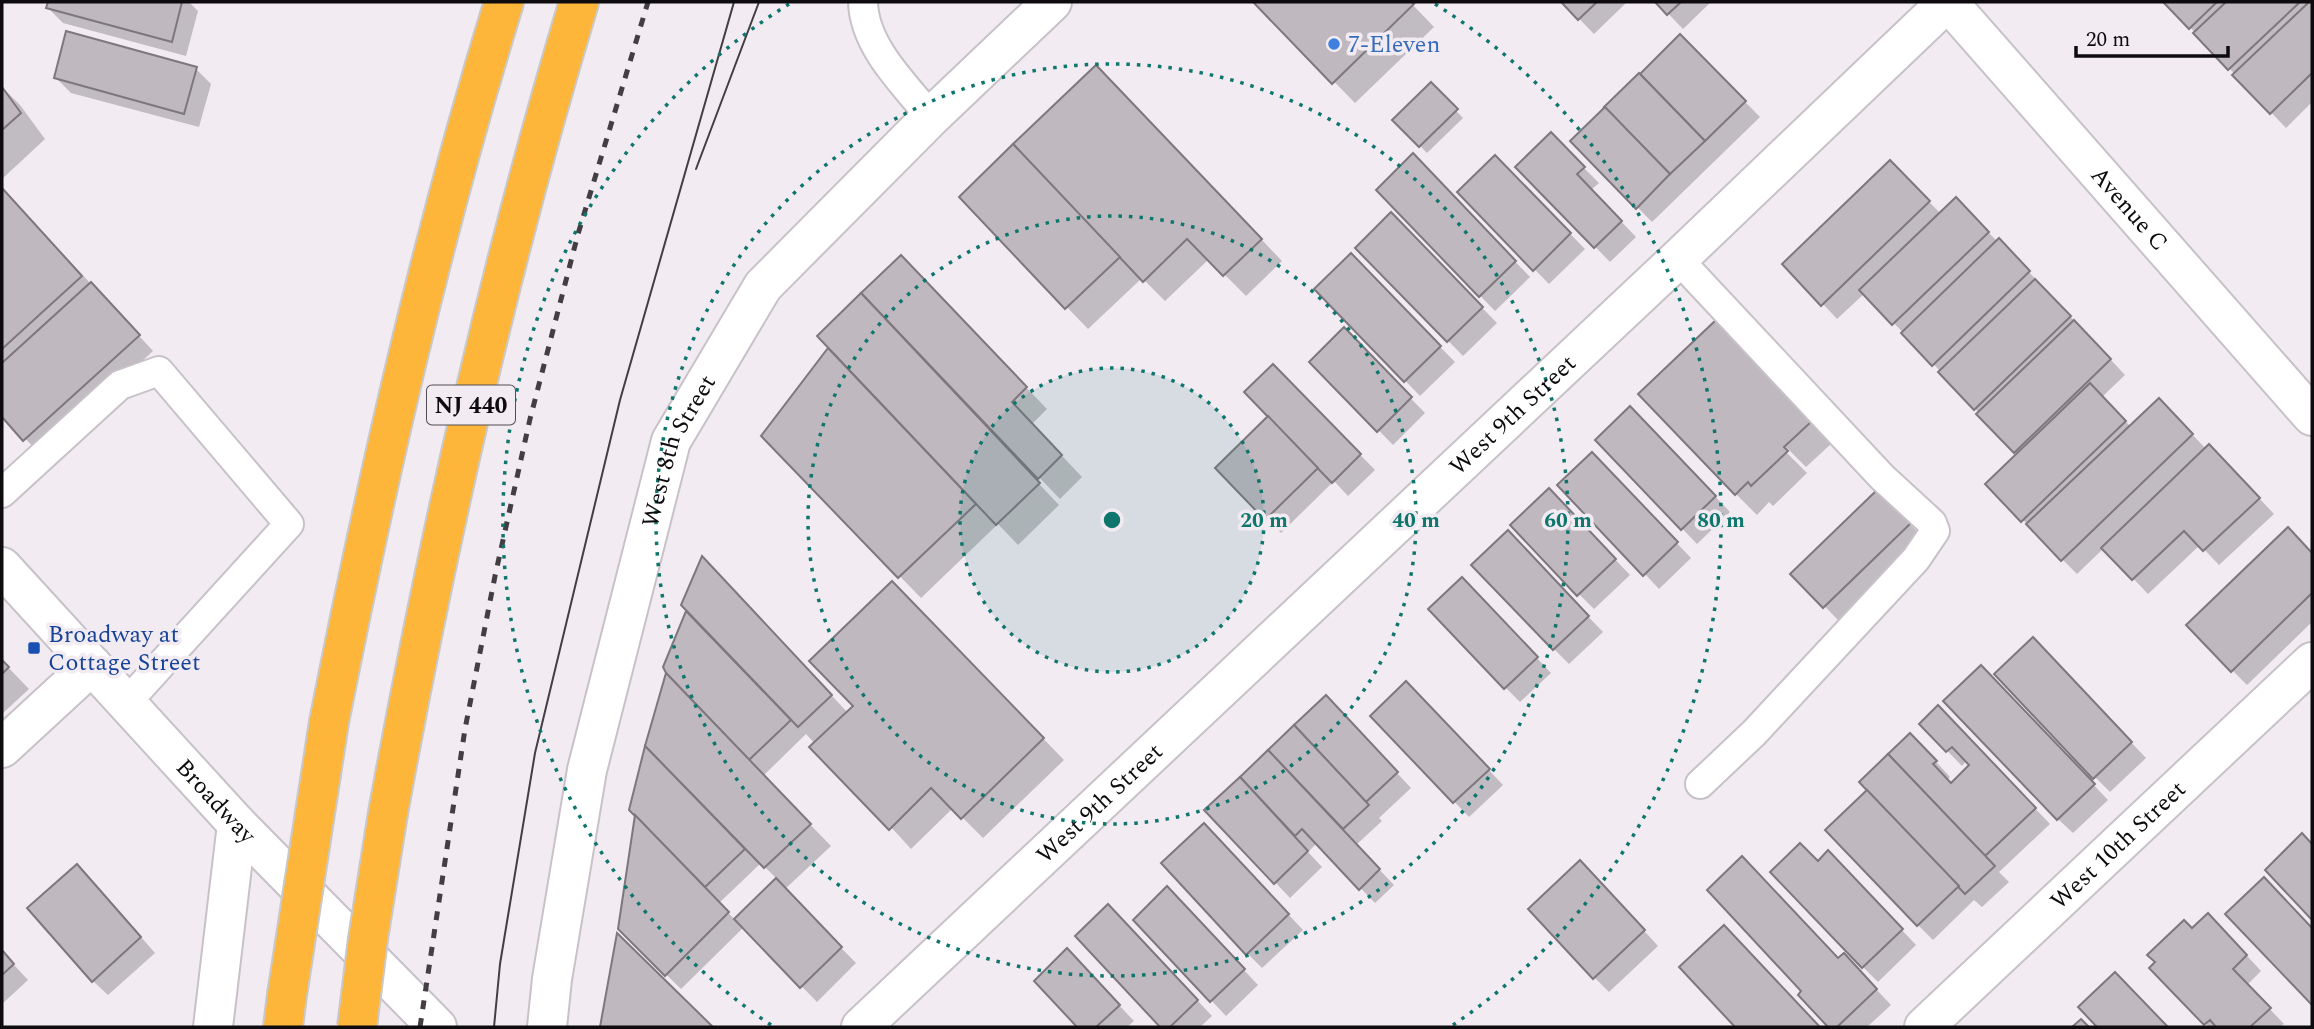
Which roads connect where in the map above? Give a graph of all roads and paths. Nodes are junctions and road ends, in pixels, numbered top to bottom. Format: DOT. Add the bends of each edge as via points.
graph roads {
  1 [pos="504,2"];
  2 [pos="579,2"];
  3 [pos="863,2"];
  4 [pos="1052,2"];
  5 [pos="1948,2"];
  6 [pos="931,117"];
  7 [pos="1678,258"];
  8 [pos="2312,416"];
  9 [pos="2,493"];
  10 [pos="2,567"];
  11 [pos="2312,662"];
  12 [pos="92,666"];
  13 [pos="127,702"];
  14 [pos="2,748"];
  15 [pos="1700,784"];
  16 [pos="237,824"];
  17 [pos="285,1011"];
  18 [pos="214,1027"];
  19 [pos="357,1027"];
  20 [pos="437,1027"];
  21 [pos="547,1027"];
  22 [pos="861,1027"];
  23 [pos="1924,1027"];
  1 -- 17 [label="highway, NJ 440, bridge" via="450,182 365,538 328,722"];
  2 -- 19 [label="highway, NJ 440, bridge" via="504,268 421,630"];
  3 -- 6 [label="lane" via="878,48"];
  4 -- 6 [label="street, West 8th Street"];
  5 -- 7 [label="street, West 9th Street"];
  5 -- 8 [label="street, Avenue C"];
  6 -- 21 [label="street, West 8th Street" via="763,286 671,441 587,770"];
  7 -- 15 [label="lane" via="1935,531 1916,559 1754,733"];
  7 -- 22 [label="street, West 9th Street"];
  9 -- 13 [label="lane" via="120,385 159,371 289,524"];
  10 -- 12 [label="street, Broadway"];
  11 -- 23 [label="street, West 10th Street"];
  12 -- 13 [label="street, Broadway"];
  12 -- 14 [label="street"];
  13 -- 16 [label="street, Broadway"];
  16 -- 18 [label="street"];
  16 -- 20 [label="street, Broadway"];
}
